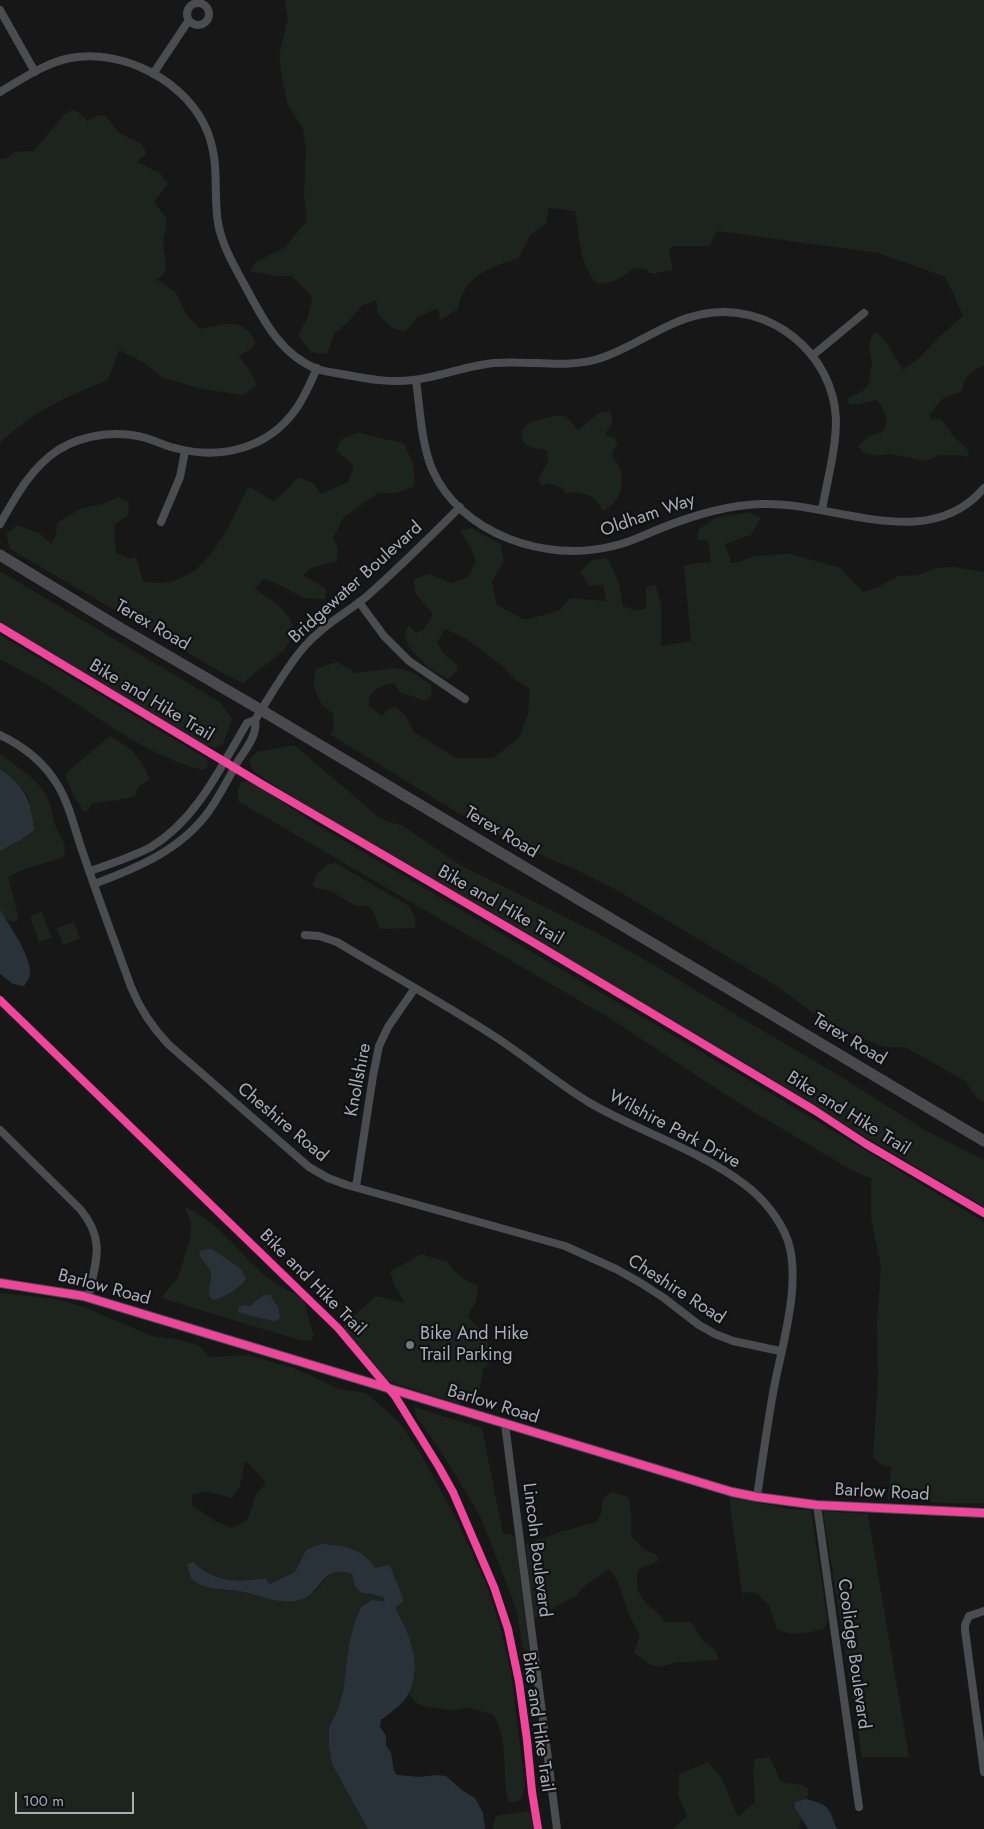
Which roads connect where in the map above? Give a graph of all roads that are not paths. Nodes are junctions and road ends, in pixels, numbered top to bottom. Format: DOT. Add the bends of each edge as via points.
graph roads {
  1 [pos="0,10"];
  2 [pos="189,20"];
  3 [pos="35,72"];
  4 [pos="153,74"];
  5 [pos="0,92"];
  6 [pos="864,313"];
  7 [pos="812,356"];
  8 [pos="317,368"];
  9 [pos="416,380"];
  10 [pos="185,451"];
  11 [pos="984,488"];
  12 [pos="460,507"];
  13 [pos="822,510"];
  14 [pos="161,522"];
  15 [pos="0,524"];
  16 [pos="0,555"];
  17 [pos="359,602"];
  18 [pos="465,700"];
  19 [pos="258,715"];
  20 [pos="0,736"];
  21 [pos="205,794"];
  22 [pos="216,800"];
  23 [pos="170,833"];
  24 [pos="177,842"];
  25 [pos="90,871"];
  26 [pos="94,884"];
  27 [pos="306,935"];
  28 [pos="415,988"];
  29 [pos="0,1130"];
  30 [pos="984,1141"];
  31 [pos="356,1187"];
  32 [pos="0,1283"];
  33 [pos="88,1298"];
  34 [pos="780,1351"];
  35 [pos="505,1424"];
  36 [pos="757,1497"];
  37 [pos="817,1505"];
  38 [pos="984,1513"];
  39 [pos="984,1611"];
  40 [pos="984,1772"];
  41 [pos="859,1807"];
  42 [pos="557,1829"];
  1 -- 3 [label="street"];
  2 -- 4 [label="street"];
  3 -- 4 [label="street" via="68,58 90,56 120,60"];
  3 -- 5 [label="street"];
  4 -- 8 [label="street" via="177,90 204,125 216,158 217,211 222,239 266,325 287,350"];
  6 -- 7 [label="street"];
  7 -- 9 [label="street" via="776,324 743,313 712,312 679,321 598,359 561,365 497,363"];
  7 -- 13 [label="street" via="829,386 836,420"];
  8 -- 9 [label="street" via="375,379"];
  8 -- 10 [label="street" via="296,410 266,438 225,452 202,454"];
  9 -- 12 [label="street, Oldham Way" via="425,444 432,468"];
  10 -- 14 [label="street" via="180,477"];
  10 -- 15 [label="street" via="132,436 104,434 82,439 60,449 37,468"];
  11 -- 13 [label="street, Oldham Way" via="955,511 912,523"];
  12 -- 13 [label="street, Oldham Way" via="486,527 513,540 545,549 580,551 614,546 717,510 769,503"];
  12 -- 17 [label="street, Bridgewater Boulevard"];
  16 -- 19 [label="main road, Terex Road"];
  17 -- 18 [label="street" via="384,636 409,661"];
  17 -- 19 [label="street, Bridgewater Boulevard" via="322,628 304,646"];
  19 -- 21 [label="street" via="247,724"];
  19 -- 22 [label="street" via="257,728"];
  19 -- 30 [label="main road, Terex Road"];
  20 -- 25 [label="street, Cheshire Road" via="24,749 55,780 70,810"];
  21 -- 22 [label="street"];
  21 -- 23 [label="street"];
  22 -- 24 [label="street" via="194,829"];
  23 -- 24 [label="street"];
  23 -- 25 [label="street" via="150,847"];
  24 -- 26 [label="street" via="145,864"];
  25 -- 26 [label="street, Cheshire Road"];
  26 -- 31 [label="street, Cheshire Road" via="138,1005 154,1029 308,1168"];
  27 -- 28 [label="street, Wilshire Park Drive" via="337,942"];
  28 -- 31 [label="street, Knollshire" via="379,1046"];
  28 -- 34 [label="street, Wilshire Park Drive" via="498,1038 549,1077 589,1102 715,1165 764,1202 783,1230 792,1258 793,1286"];
  29 -- 33 [label="street" via="90,1221 96,1236 97,1256"];
  31 -- 34 [label="street, Cheshire Road" via="572,1249 641,1283 715,1334"];
  32 -- 33 [label="street, Barlow Road"];
  33 -- 35 [label="street, Barlow Road"];
  34 -- 36 [label="street, Wilshire Park Drive"];
  35 -- 36 [label="street, Barlow Road"];
  35 -- 42 [label="street, Lincoln Boulevard"];
  36 -- 37 [label="street, Barlow Road"];
  37 -- 38 [label="street, Barlow Road"];
  37 -- 41 [label="street, Coolidge Boulevard"];
  39 -- 40 [label="street" via="969,1616 964,1630"];
}
